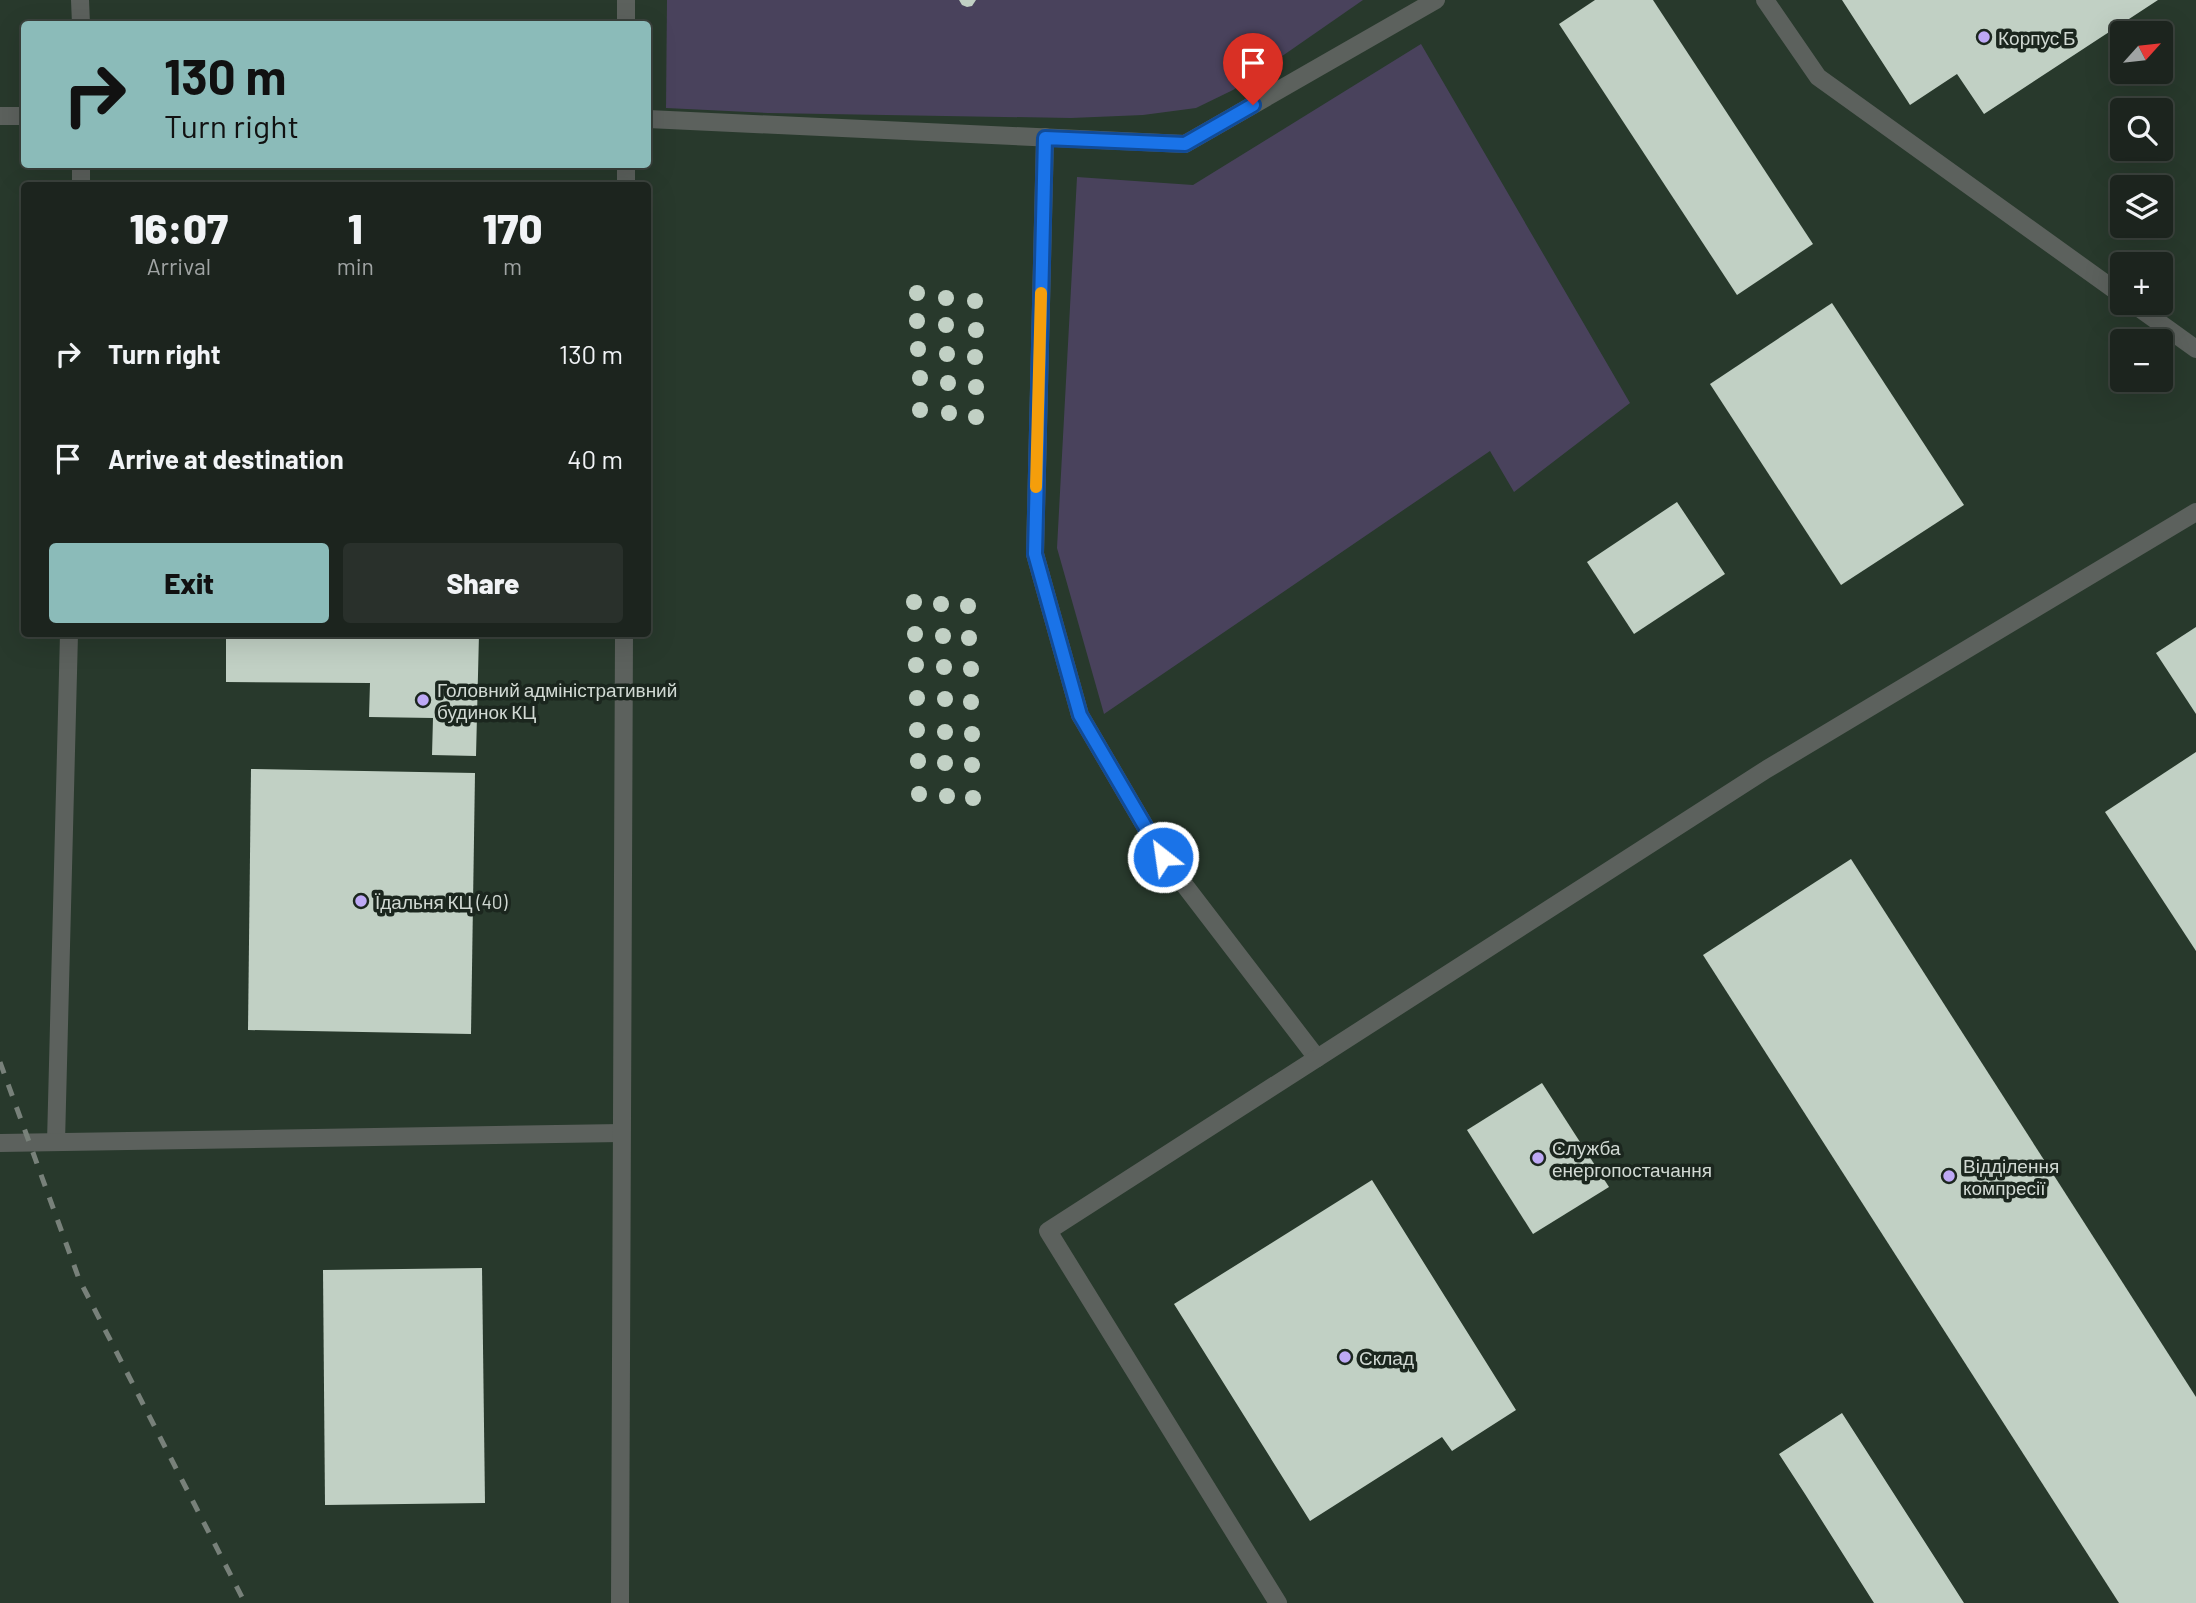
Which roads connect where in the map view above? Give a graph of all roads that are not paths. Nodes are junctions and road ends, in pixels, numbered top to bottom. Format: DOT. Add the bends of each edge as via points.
graph roads {
  1 [pos="80,0"];
  2 [pos="626,0"];
  3 [pos="1436,0"];
  4 [pos="1765,0"];
  5 [pos="81,21"];
  6 [pos="626,21"];
  7 [pos="0,116"];
  8 [pos="21,116"];
  9 [pos="651,119"];
  10 [pos="1045,138"];
  11 [pos="2110,287"];
  12 [pos="2149,315"];
  13 [pos="2196,349"];
  14 [pos="2196,512"];
  15 [pos="69,637"];
  16 [pos="624,637"];
  17 [pos="1317,1058"];
  18 [pos="621,1133"];
  19 [pos="56,1142"];
  20 [pos="0,1143"];
  21 [pos="620,1603"];
  22 [pos="1278,1603"];
  1 -- 5 [label="street"];
  2 -- 6 [label="street"];
  3 -- 10 [label="street" via="1185,144"];
  4 -- 11 [label="street" via="1818,77"];
  7 -- 8 [label="street"];
  9 -- 10 [label="street"];
  10 -- 17 [label="street" via="1035,554 1080,715 1163,857"];
  12 -- 13 [label="street"];
  14 -- 17 [label="street" via="1767,769"];
  15 -- 19 [label="street"];
  16 -- 18 [label="street"];
  17 -- 22 [label="street" via="1048,1231"];
  18 -- 19 [label="street"];
  18 -- 21 [label="street"];
  19 -- 20 [label="street"];
}
